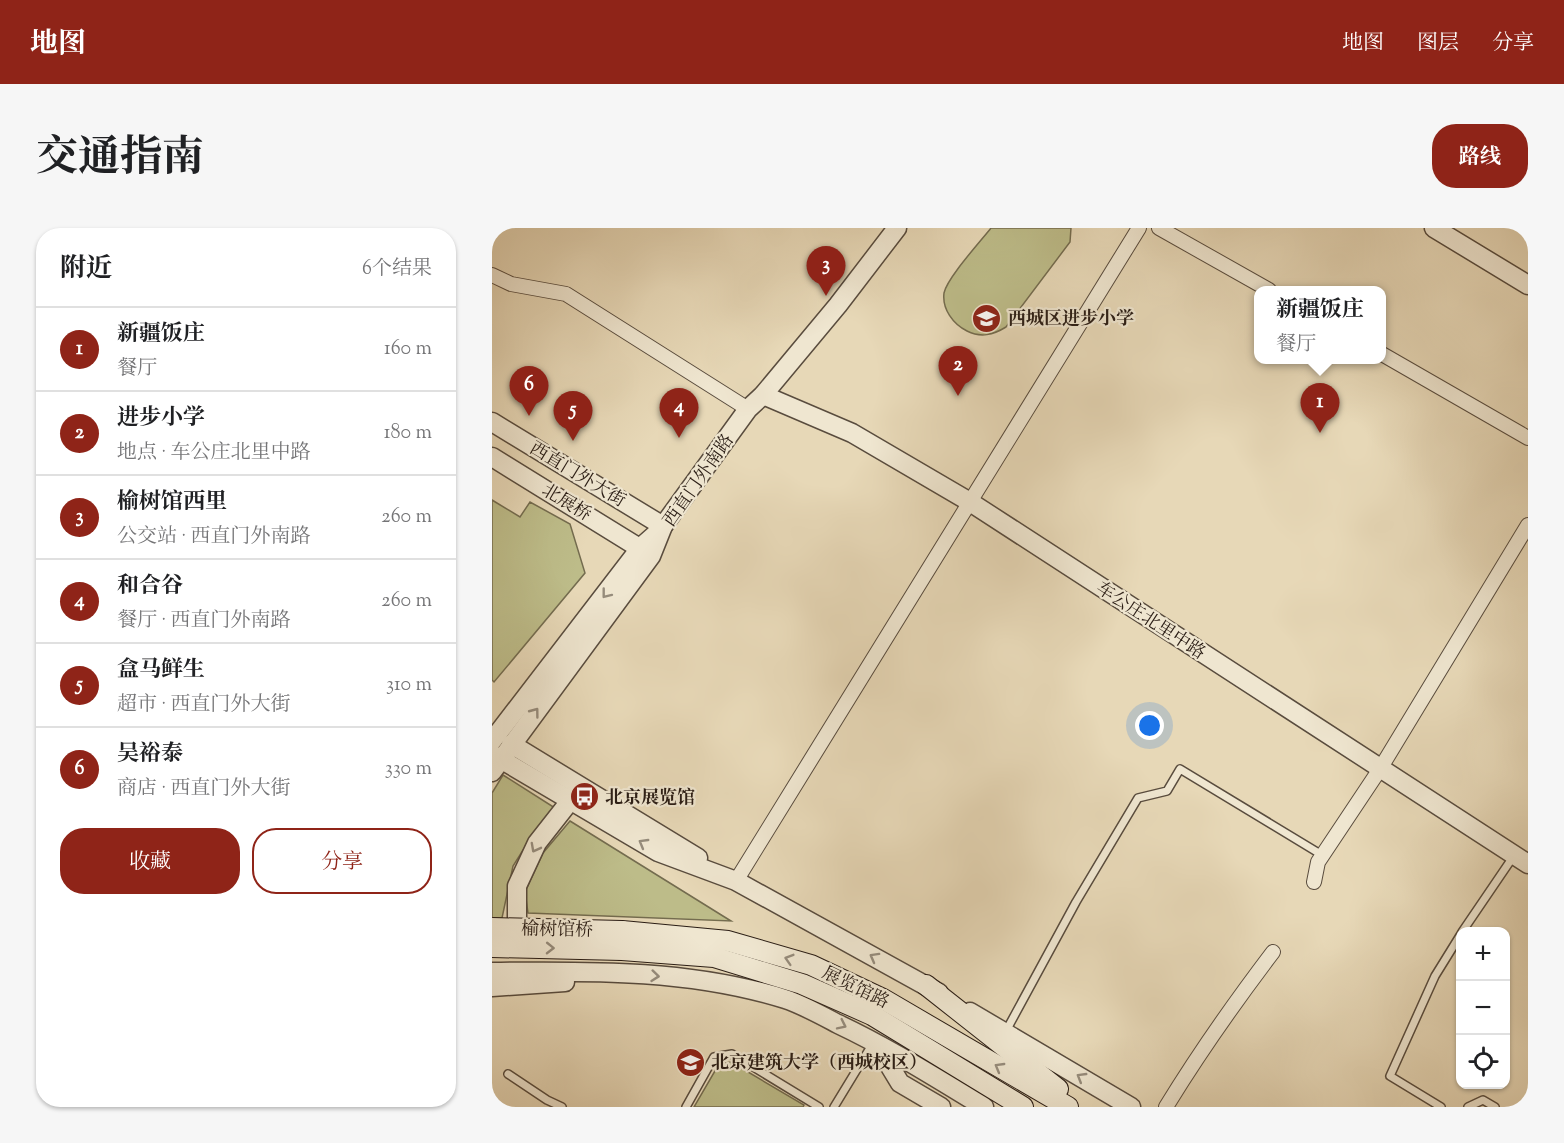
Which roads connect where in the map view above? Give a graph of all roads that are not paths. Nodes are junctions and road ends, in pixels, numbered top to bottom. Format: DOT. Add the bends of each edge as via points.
graph roads {
  1 [pos="897,228"];
  2 [pos="1139,228"];
  3 [pos="1159,228"];
  4 [pos="1434,228"];
  5 [pos="492,275"];
  6 [pos="1528,285"];
  7 [pos="1260,286"];
  8 [pos="1386,356"];
  9 [pos="763,396"];
  10 [pos="748,409"];
  11 [pos="492,422"];
  12 [pos="1528,438"];
  13 [pos="492,457"];
  14 [pos="970,502"];
  15 [pos="1528,525"];
  16 [pos="663,526"];
  17 [pos="646,552"];
  18 [pos="492,741"];
  19 [pos="511,744"];
  20 [pos="495,761"];
  21 [pos="1380,769"];
  22 [pos="570,801"];
  23 [pos="1322,855"];
  24 [pos="1521,860"];
  25 [pos="735,881"];
  26 [pos="1314,882"];
  27 [pos="1466,927"];
  28 [pos="492,928"];
  29 [pos="622,940"];
  30 [pos="1456,941"];
  31 [pos="492,947"];
  32 [pos="1273,951"];
  33 [pos="492,972"];
  34 [pos="516,972"];
  35 [pos="623,972"];
  36 [pos="926,985"];
  37 [pos="492,987"];
  38 [pos="1006,1032"];
  39 [pos="874,1041"];
  40 [pos="508,1074"];
  41 [pos="562,1107"];
  42 [pos="686,1107"];
  43 [pos="819,1107"];
  44 [pos="834,1107"];
  45 [pos="941,1107"];
  46 [pos="984,1107"];
  47 [pos="1023,1107"];
  48 [pos="1068,1107"];
  49 [pos="1081,1107"];
  50 [pos="1131,1107"];
  51 [pos="1166,1107"];
  52 [pos="1441,1107"];
  53 [pos="1468,1107"];
  54 [pos="1495,1107"];
  1 -- 9 [label="street, 西直门外南路"];
  2 -- 14 [label="street"];
  3 -- 7 [label="street"];
  4 -- 6 [label="street"];
  5 -- 10 [label="street" via="511,284 566,294"];
  8 -- 12 [label="street"];
  9 -- 10 [label="street, 西直门外南路"];
  9 -- 14 [label="street, 车公庄北里中路" via="852,433"];
  10 -- 16 [label="street, 西直门外南路"];
  11 -- 16 [label="street, 西直门外大街"];
  13 -- 17 [label="street, 北展桥"];
  14 -- 21 [label="street, 车公庄北里中路"];
  14 -- 25 [label="street"];
  15 -- 21 [label="street"];
  16 -- 17 [label="street, 西直门外南路"];
  17 -- 18 [label="street, one-way"];
  19 -- 17 [label="street, one-way"];
  19 -- 20 [label="street"];
  19 -- 25 [label="street, 展览馆路"];
  20 -- 22 [label="street, 展览馆路"];
  21 -- 23 [label="street"];
  21 -- 24 [label="street, 车公庄北里中路"];
  25 -- 22 [label="street, 展览馆路, one-way" via="658,852"];
  22 -- 34 [label="street, one-way" via="537,843 517,886"];
  23 -- 26 [label="street"];
  23 -- 38 [label="lane" via="1180,769 1167,791 1138,798"];
  24 -- 27 [label="lane"];
  36 -- 25 [label="street, 展览馆路, one-way"];
  28 -- 29 [label="main road, 榆树馆桥, bridge"];
  31 -- 29 [label="main road, 榆树馆桥, one-way, bridge"];
  29 -- 47 [label="main road, 展览馆路" via="714,957 802,984 872,1015"];
  48 -- 29 [label="main road, 展览馆路, one-way" via="883,999 812,965 728,940"];
  30 -- 52 [label="lane" via="1435,976 1390,1076"];
  32 -- 51 [label="street"];
  33 -- 34 [label="street"];
  34 -- 35 [label="street"];
  35 -- 37 [label="street" via="554,984"];
  35 -- 39 [label="street, one-way" via="726,983 786,1000"];
  36 -- 38 [label="street, 展览馆路"];
  36 -- 49 [label="main road"];
  50 -- 38 [label="street, 展览馆路, one-way"];
  39 -- 44 [label="lane"];
  39 -- 45 [label="street" via="900,1083"];
  39 -- 46 [label="street"];
  40 -- 41 [label="lane"];
  42 -- 43 [label="lane" via="714,1057 732,1054"];
  53 -- 54 [label="lane" via="1483,1100"];
}
